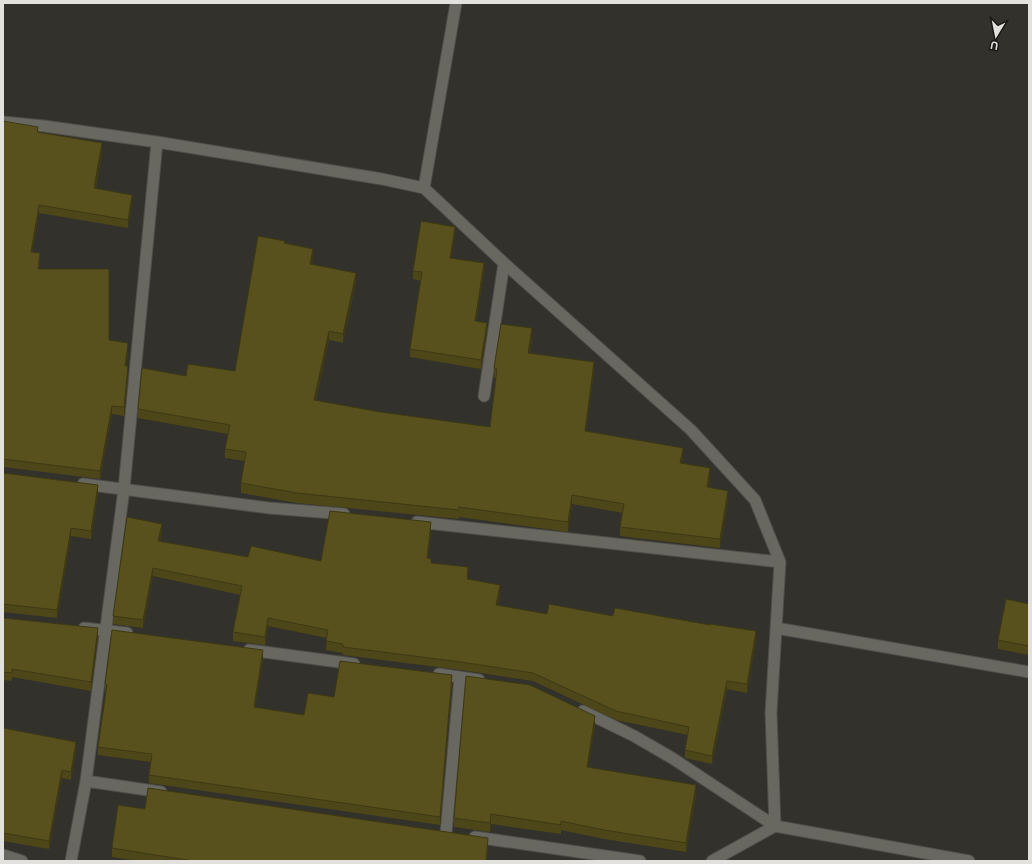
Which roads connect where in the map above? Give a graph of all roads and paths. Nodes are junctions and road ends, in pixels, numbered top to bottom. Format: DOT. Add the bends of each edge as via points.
graph roads {
  1 [pos="456,3"];
  2 [pos="3,122"];
  3 [pos="157,142"];
  4 [pos="424,188"];
  5 [pos="504,263"];
  6 [pos="484,396"];
  7 [pos="71,483"];
  8 [pos="124,490"];
  9 [pos="351,515"];
  10 [pos="407,521"];
  11 [pos="780,562"];
  12 [pos="74,627"];
  13 [pos="776,628"];
  14 [pos="105,630"];
  15 [pos="136,634"];
  16 [pos="238,648"];
  17 [pos="361,665"];
  18 [pos="1029,672"];
  19 [pos="430,673"];
  20 [pos="460,677"];
  21 [pos="489,681"];
  22 [pos="572,706"];
  23 [pos="86,781"];
  24 [pos="172,794"];
  25 [pos="776,826"];
  26 [pos="3,855"];
  27 [pos="22,861"];
  28 [pos="71,861"];
  29 [pos="640,861"];
  30 [pos="712,861"];
  31 [pos="969,861"];
  1 -- 4 [label="street"];
  2 -- 3 [label="street"];
  3 -- 4 [label="street"];
  3 -- 8 [label="street"];
  4 -- 5 [label="street"];
  5 -- 6 [label="street"];
  5 -- 11 [label="street" via="702,441 755,500"];
  7 -- 8 [label="street"];
  8 -- 9 [label="street" via="269,508"];
  8 -- 14 [label="street"];
  10 -- 11 [label="street"];
  11 -- 13 [label="street"];
  12 -- 14 [label="street"];
  13 -- 18 [label="street"];
  13 -- 25 [label="street" via="771,713"];
  14 -- 15 [label="street"];
  14 -- 23 [label="street"];
  16 -- 17 [label="street"];
  19 -- 20 [label="street"];
  20 -- 21 [label="street"];
  20 -- 29 [label="street" via="450,834"];
  22 -- 25 [label="street" via="672,758"];
  23 -- 24 [label="street"];
  23 -- 28 [label="street"];
  25 -- 30 [label="street"];
  25 -- 31 [label="street"];
  26 -- 27 [label="street"];
}
